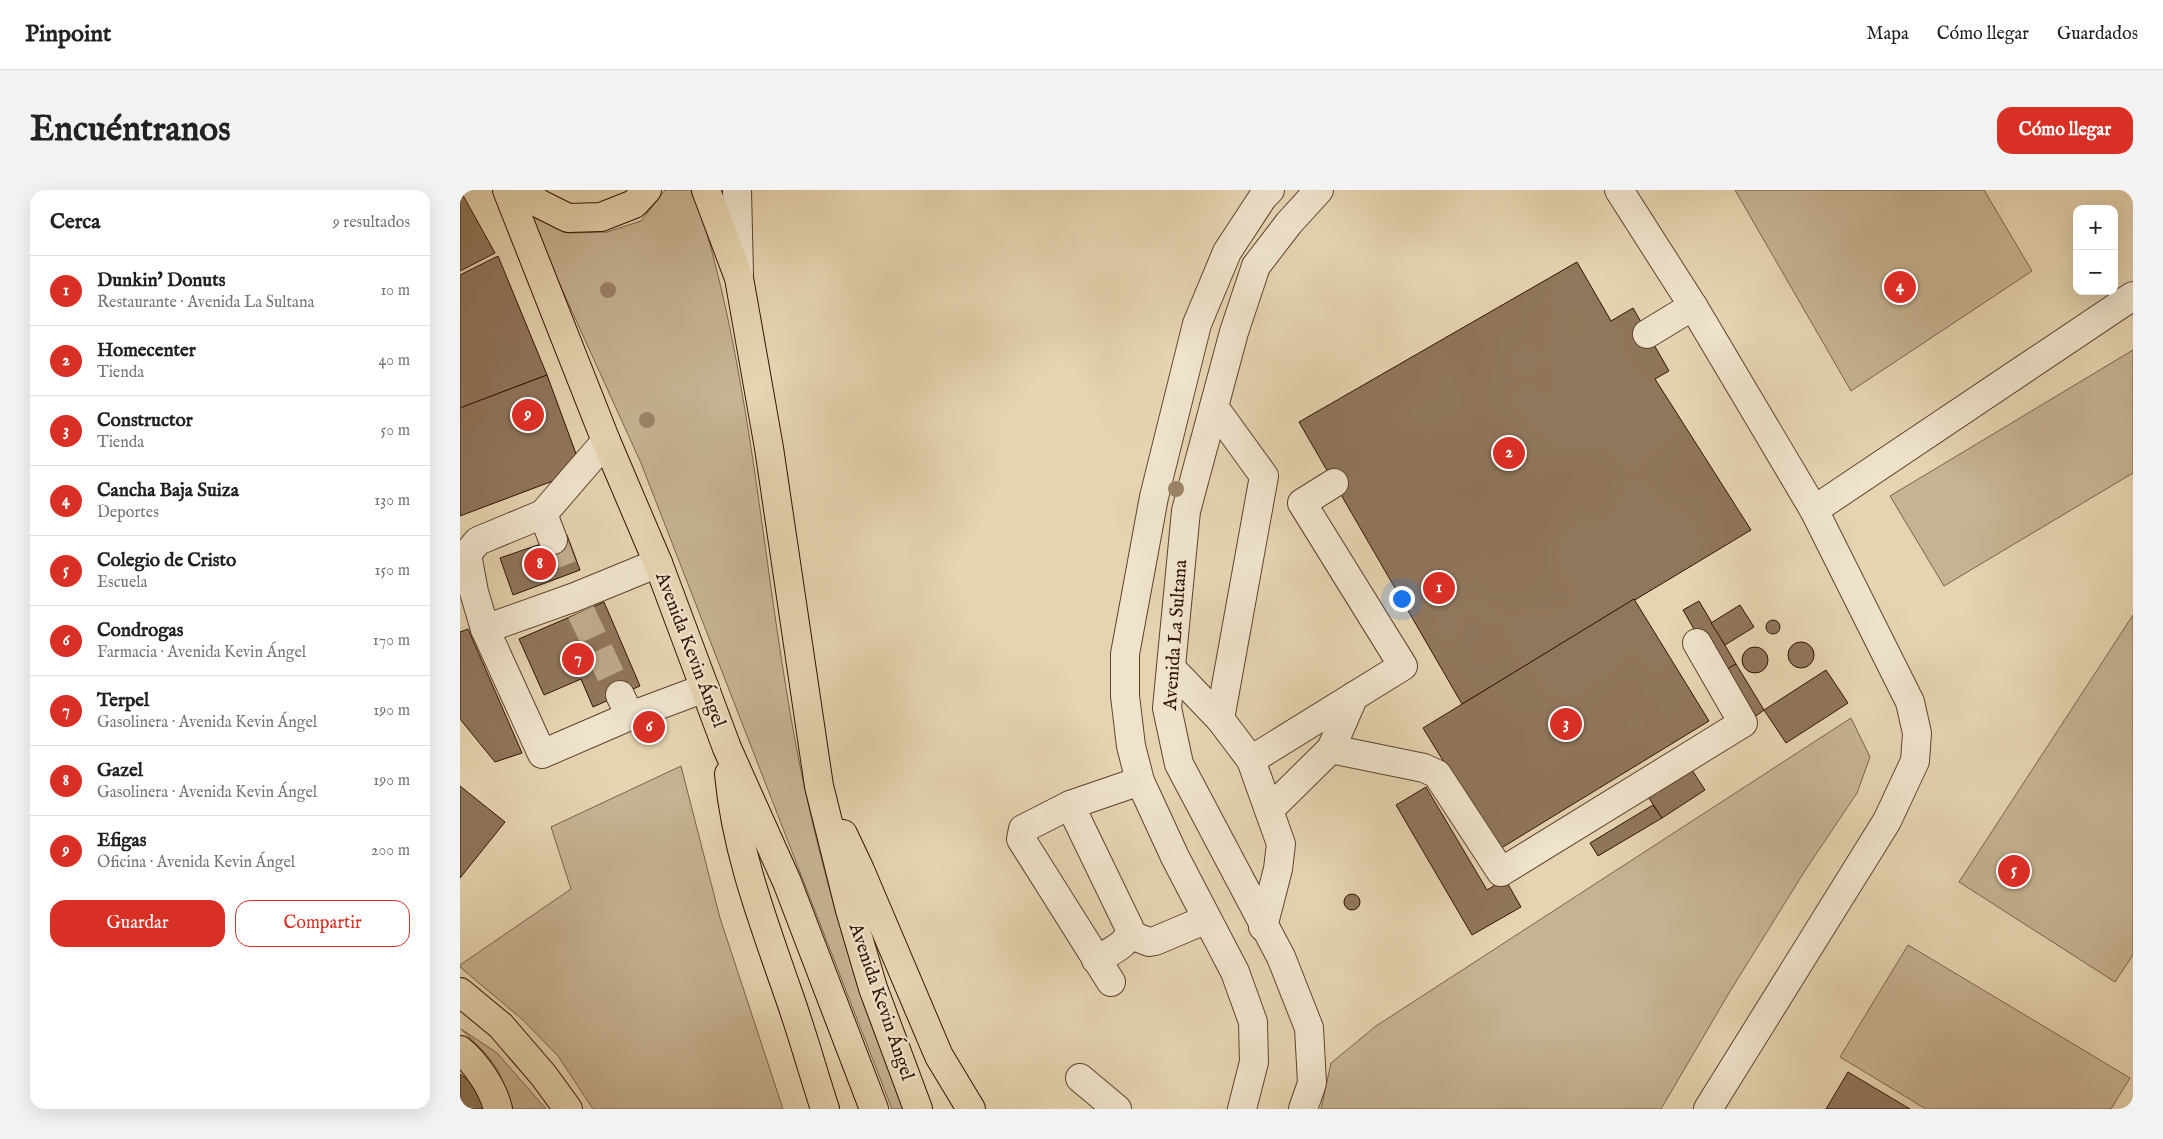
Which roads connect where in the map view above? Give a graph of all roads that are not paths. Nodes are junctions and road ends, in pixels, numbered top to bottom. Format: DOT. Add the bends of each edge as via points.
graph roads {
  1 [pos="507,190"];
  2 [pos="520,190"];
  3 [pos="647,190"];
  4 [pos="706,190"];
  5 [pos="737,190"];
  6 [pos="1270,190"];
  7 [pos="1319,190"];
  8 [pos="1619,190"];
  9 [pos="739,278"];
  10 [pos="2133,296"];
  11 [pos="1693,306"];
  12 [pos="1647,334"];
  13 [pos="1214,407"];
  14 [pos="606,441"];
  15 [pos="1334,483"];
  16 [pos="1814,510"];
  17 [pos="543,514"];
  18 [pos="552,540"];
  19 [pos="658,563"];
  20 [pos="467,594"];
  21 [pos="485,629"];
  22 [pos="1696,643"];
  23 [pos="1171,668"];
  24 [pos="705,688"];
  25 [pos="1354,696"];
  26 [pos="1220,718"];
  27 [pos="727,748"];
  28 [pos="1331,749"];
  29 [pos="1250,760"];
  30 [pos="1140,781"];
  31 [pos="819,786"];
  32 [pos="1070,805"];
  33 [pos="1269,810"];
  34 [pos="1207,919"];
  35 [pos="1263,927"];
  36 [pos="1131,935"];
  37 [pos="1096,960"];
  38 [pos="1111,982"];
  39 [pos="460,992"];
  40 [pos="460,1050"];
  41 [pos="1080,1078"];
  42 [pos="498,1109"];
  43 [pos="568,1109"];
  44 [pos="825,1109"];
  45 [pos="874,1109"];
  46 [pos="918,1109"];
  47 [pos="970,1109"];
  48 [pos="1117,1109"];
  49 [pos="1242,1109"];
  50 [pos="1303,1109"];
  51 [pos="1708,1109"];
  1 -- 14 [label="main road, Avenida Kevin Ángel"];
  2 -- 3 [label="main road" via="568,218 601,217 634,204"];
  4 -- 9 [label="main road, Avenida Kevin Ángel"];
  5 -- 9 [label="street"];
  6 -- 30 [label="street, Avenida La Sultana" via="1227,252 1197,324 1154,497 1125,654 1125,696 1131,746"];
  7 -- 13 [label="street, Avenida La Sultana" via="1256,266"];
  8 -- 11 [label="street"];
  9 -- 31 [label="main road, Avenida Kevin Ángel" via="769,448"];
  10 -- 16 [label="street"];
  11 -- 12 [label="street"];
  11 -- 16 [label="street"];
  13 -- 23 [label="street, Avenida La Sultana" via="1186,511"];
  13 -- 26 [label="street" via="1264,476"];
  14 -- 17 [label="street"];
  14 -- 19 [label="main road, Avenida Kevin Ángel"];
  15 -- 25 [label="street" via="1302,503 1403,666"];
  16 -- 51 [label="street" via="1910,702 1916,733 1914,761 1887,820"];
  17 -- 18 [label="street"];
  17 -- 20 [label="street" via="478,541 467,554"];
  19 -- 21 [label="street"];
  19 -- 24 [label="main road, Avenida Kevin Ángel"];
  20 -- 21 [label="street"];
  21 -- 24 [label="street" via="542,754 625,706"];
  22 -- 28 [label="street" via="1743,723 1500,872 1437,774 1424,768"];
  23 -- 26 [label="street"];
  23 -- 35 [label="street, Avenida La Sultana" via="1167,708 1179,764"];
  24 -- 27 [label="main road, Avenida Kevin Ángel"];
  25 -- 28 [label="street"];
  25 -- 29 [label="street"];
  26 -- 29 [label="street"];
  27 -- 44 [label="main road" via="740,848"];
  27 -- 45 [label="main road, Avenida Kevin Ángel" via="787,882"];
  28 -- 33 [label="street"];
  29 -- 33 [label="street"];
  30 -- 32 [label="street"];
  30 -- 34 [label="street, Avenida La Sultana"];
  31 -- 46 [label="main road, Avenida Kevin Ángel" via="873,988"];
  31 -- 47 [label="main road" via="860,870 940,1056"];
  32 -- 36 [label="street"];
  32 -- 37 [label="street" via="1024,829 1021,839"];
  33 -- 35 [label="street" via="1281,844"];
  34 -- 36 [label="street" via="1155,941"];
  34 -- 49 [label="street, Avenida La Sultana" via="1235,972 1253,1022 1254,1062"];
  35 -- 50 [label="street, Avenida La Sultana" via="1281,957 1309,1028 1312,1083"];
  36 -- 37 [label="street"];
  37 -- 38 [label="street"];
  39 -- 43 [label="main road" via="501,1026"];
  40 -- 42 [label="main road" via="475,1067 496,1100"];
  41 -- 48 [label="street"];
}
